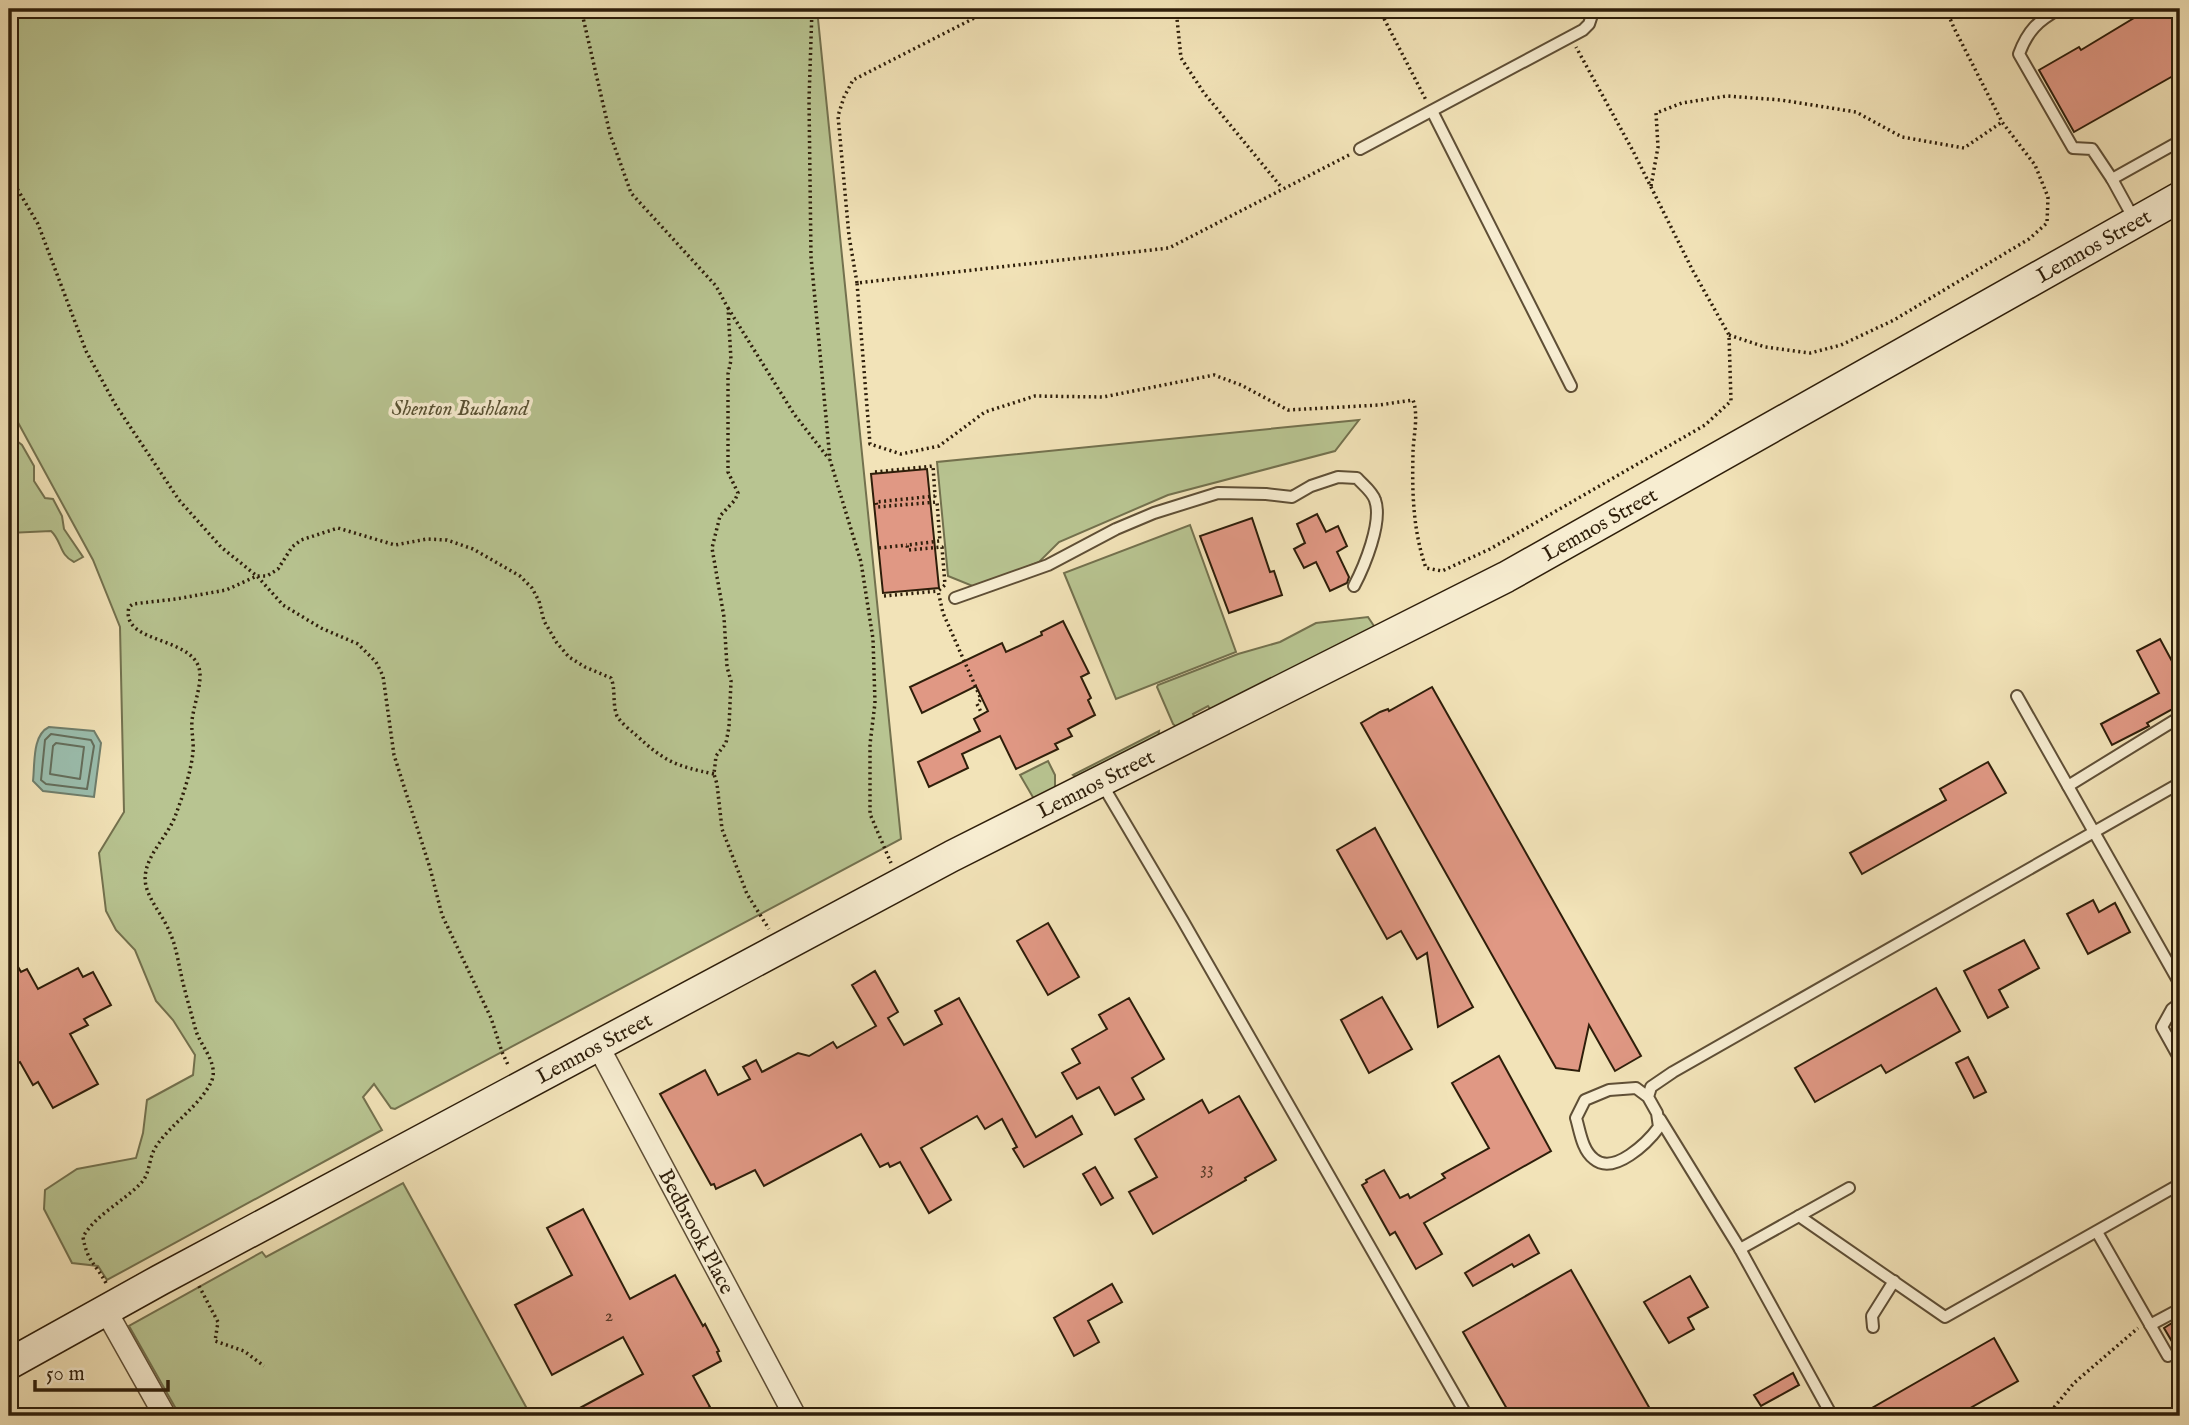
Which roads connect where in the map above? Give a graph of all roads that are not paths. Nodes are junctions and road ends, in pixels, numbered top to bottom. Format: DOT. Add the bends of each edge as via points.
graph roads {
  1 [pos="1594,9"];
  2 [pos="2059,9"];
  3 [pos="1432,111"];
  4 [pos="2180,141"];
  5 [pos="1360,149"];
  6 [pos="2112,179"];
  7 [pos="2180,197"];
  8 [pos="2136,222"];
  9 [pos="1571,386"];
  10 [pos="1354,586"];
  11 [pos="955,598"];
  12 [pos="2017,696"];
  13 [pos="2180,717"];
  14 [pos="1101,781"];
  15 [pos="2180,783"];
  16 [pos="2068,786"];
  17 [pos="2095,833"];
  18 [pos="2180,984"];
  19 [pos="2180,1003"];
  20 [pos="598,1046"];
  21 [pos="2177,1054"];
  22 [pos="1648,1097"];
  23 [pos="1657,1113"];
  24 [pos="2180,1184"];
  25 [pos="1849,1188"];
  26 [pos="1799,1216"];
  27 [pos="2097,1231"];
  28 [pos="1740,1249"];
  29 [pos="1894,1281"];
  30 [pos="111,1307"];
  31 [pos="2180,1308"];
  32 [pos="2149,1323"];
  33 [pos="1873,1327"];
  34 [pos="2168,1356"];
  35 [pos="9,1364"];
  36 [pos="165,1416"];
  37 [pos="795,1416"];
  38 [pos="1467,1416"];
  39 [pos="1832,1416"];
  1 -- 3 [label="lane" via="1583,30"];
  2 -- 6 [label="lane" via="2027,34 2019,54 2073,148 2092,149"];
  3 -- 5 [label="lane"];
  3 -- 9 [label="lane"];
  4 -- 6 [label="lane"];
  6 -- 8 [label="lane"];
  7 -- 8 [label="street, Lemnos Street"];
  8 -- 14 [label="street, Lemnos Street" via="1506,577"];
  10 -- 11 [label="lane" via="1375,531 1376,502 1357,478 1338,477 1292,497 1218,493 1116,529 1048,565"];
  12 -- 16 [label="lane"];
  13 -- 16 [label="lane"];
  14 -- 20 [label="street, Lemnos Street"];
  14 -- 38 [label="lane"];
  15 -- 17 [label="lane"];
  16 -- 17 [label="lane"];
  17 -- 18 [label="lane"];
  17 -- 22 [label="lane" via="1673,1072 1651,1087"];
  19 -- 21 [label="lane" via="2162,1027"];
  20 -- 30 [label="street, Lemnos Street"];
  20 -- 37 [label="street, Bedbrook Place"];
  22 -- 23 [label="lane"];
  22 -- 23 [label="lane" via="1636,1088 1609,1090 1585,1100 1576,1118 1584,1144 1594,1160 1606,1164 1628,1156 1647,1143 1658,1127"];
  23 -- 28 [label="lane"];
  24 -- 27 [label="lane"];
  25 -- 26 [label="lane"];
  26 -- 28 [label="lane"];
  26 -- 29 [label="lane"];
  27 -- 29 [label="lane" via="1945,1317"];
  27 -- 32 [label="lane"];
  28 -- 39 [label="lane"];
  29 -- 33 [label="lane" via="1872,1316"];
  30 -- 35 [label="street, Lemnos Street"];
  30 -- 36 [label="street"];
  31 -- 32 [label="lane"];
  32 -- 34 [label="lane"];
}
